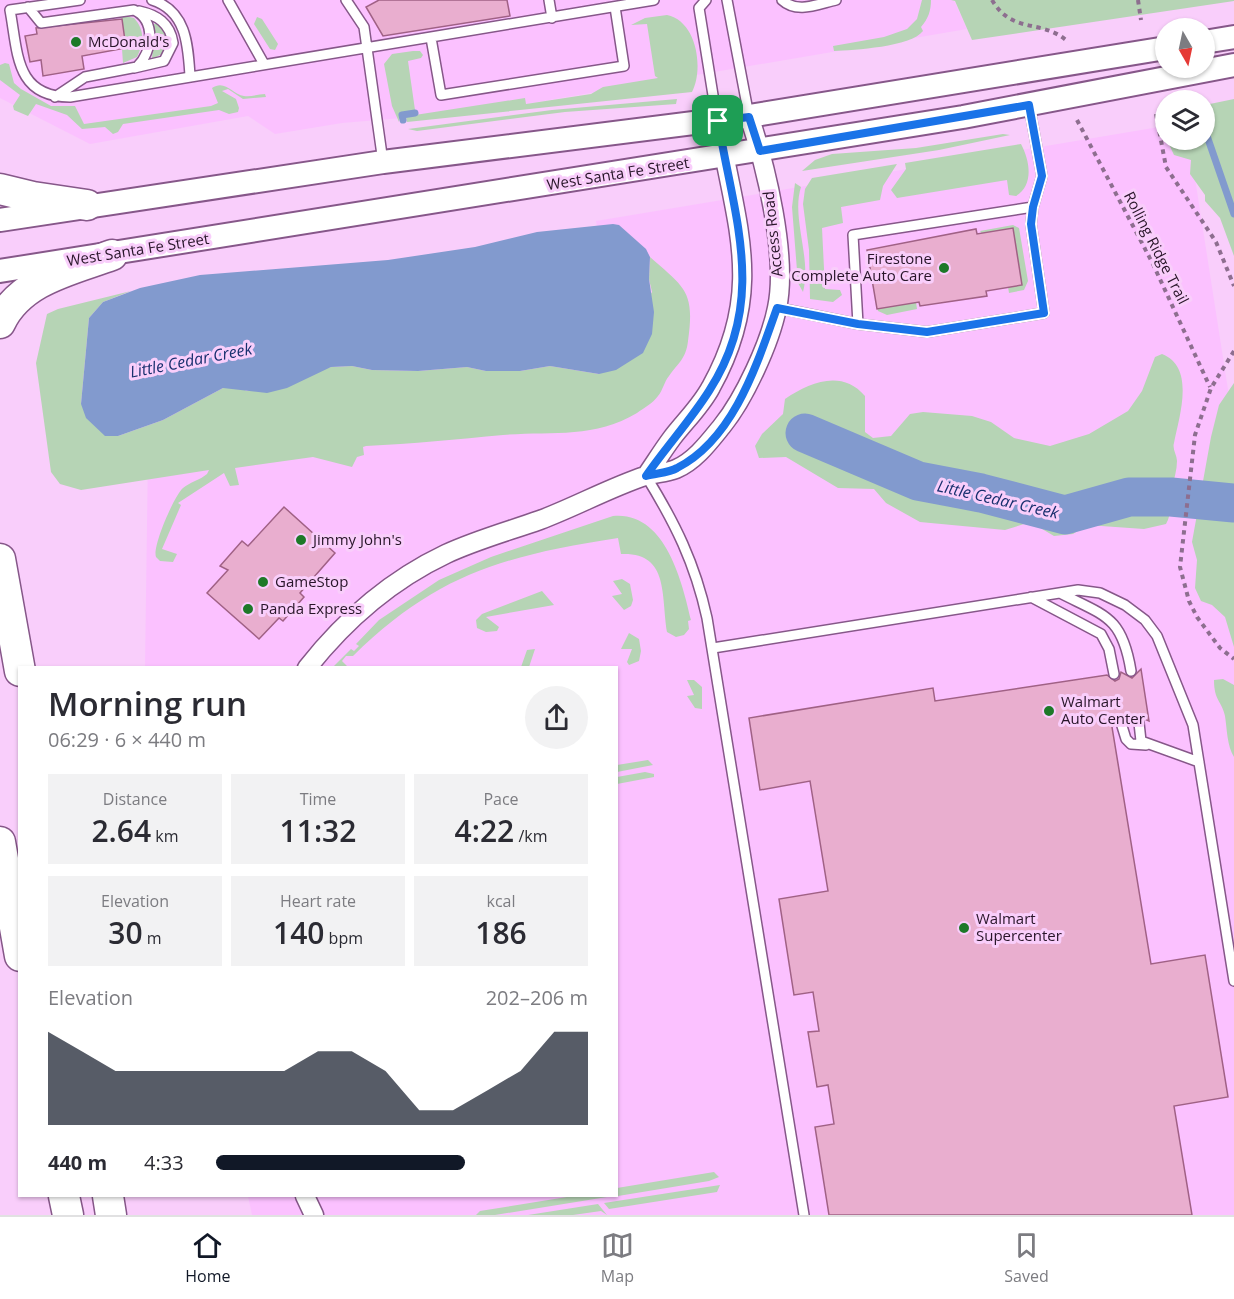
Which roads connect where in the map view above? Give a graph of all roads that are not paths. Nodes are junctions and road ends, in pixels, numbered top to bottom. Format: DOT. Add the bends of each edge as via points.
graph roads {
  1 [pos="9,0"];
  2 [pos="80,0"];
  3 [pos="152,0"];
  4 [pos="228,0"];
  5 [pos="346,0"];
  6 [pos="549,0"];
  7 [pos="654,0"];
  8 [pos="706,0"];
  9 [pos="727,0"];
  10 [pos="782,0"];
  11 [pos="836,0"];
  12 [pos="615,7"];
  13 [pos="28,8"];
  14 [pos="10,10"];
  15 [pos="134,10"];
  16 [pos="552,18"];
  17 [pos="1234,37"];
  18 [pos="431,38"];
  19 [pos="1215,40"];
  20 [pos="367,48"];
  21 [pos="1155,50"];
  22 [pos="264,64"];
  23 [pos="1234,65"];
  24 [pos="132,69"];
  25 [pos="190,76"];
  26 [pos="55,97"];
  27 [pos="1029,105"];
  28 [pos="749,117"];
  29 [pos="718,121"];
  30 [pos="760,151"];
  31 [pos="724,157"];
  32 [pos="383,162"];
  33 [pos="0,189"];
  34 [pos="87,205"];
  35 [pos="1033,207"];
  36 [pos="0,220"];
  37 [pos="112,255"];
  38 [pos="0,271"];
  39 [pos="777,308"];
  40 [pos="0,323"];
  41 [pos="858,324"];
  42 [pos="646,476"];
  43 [pos="0,559"];
  44 [pos="1060,592"];
  45 [pos="1031,597"];
  46 [pos="713,648"];
  47 [pos="19,666"];
  48 [pos="309,666"];
  49 [pos="1131,671"];
  50 [pos="1114,674"];
  51 [pos="1138,723"];
  52 [pos="1122,726"];
  53 [pos="1152,745"];
  54 [pos="1199,762"];
  55 [pos="0,842"];
  56 [pos="18,945"];
  57 [pos="1234,981"];
  58 [pos="64,1197"];
  59 [pos="108,1197"];
  60 [pos="305,1197"];
  61 [pos="68,1215"];
  62 [pos="111,1215"];
  63 [pos="314,1215"];
  64 [pos="804,1215"];
  1 -- 14 [label="lane"];
  2 -- 13 [label="lane"];
  3 -- 25 [label="lane" via="171,11 182,24"];
  4 -- 22 [label="lane"];
  5 -- 20 [label="lane" via="364,27"];
  6 -- 16 [label="lane"];
  7 -- 12 [label="lane"];
  8 -- 29 [label="lane" via="699,8"];
  9 -- 28 [label="lane"];
  10 -- 11 [label="lane" via="789,7 801,8"];
  12 -- 16 [label="lane"];
  12 -- 18 [label="lane" via="624,66 613,68 441,95"];
  13 -- 14 [label="lane"];
  13 -- 15 [label="lane" via="41,23"];
  14 -- 26 [label="lane" via="26,80"];
  15 -- 24 [label="lane" via="146,19 150,39 142,62"];
  15 -- 24 [label="lane" via="160,19 171,31 173,43 164,61"];
  16 -- 18 [label="lane"];
  17 -- 19 [label="street"];
  18 -- 20 [label="lane"];
  20 -- 22 [label="lane"];
  20 -- 32 [label="lane"];
  21 -- 28 [label="street"];
  22 -- 25 [label="lane"];
  23 -- 27 [label="street, West Santa Fe Street"];
  24 -- 26 [label="lane" via="85,77"];
  25 -- 26 [label="lane"];
  27 -- 30 [label="street, West Santa Fe Street"];
  27 -- 35 [label="lane" via="1042,176"];
  28 -- 29 [label="street"];
  28 -- 30 [label="street, Access Road"];
  29 -- 31 [label="street"];
  29 -- 32 [label="street"];
  30 -- 31 [label="street, West Santa Fe Street"];
  30 -- 39 [label="street, Access Road" via="776,234"];
  31 -- 37 [label="street, West Santa Fe Street"];
  31 -- 42 [label="street" via="743,258 744,284 738,320 729,353 710,389"];
  32 -- 34 [label="street"];
  33 -- 34 [label="highway"];
  34 -- 36 [label="street"];
  35 -- 41 [label="lane" via="854,235"];
  35 -- 41 [label="lane" via="1031,224 1044,313 927,332"];
  37 -- 38 [label="street, West Santa Fe Street"];
  37 -- 40 [label="highway" via="26,290"];
  39 -- 41 [label="lane"];
  39 -- 42 [label="street, Access Road" via="757,366 735,410 701,452 676,469"];
  42 -- 46 [label="lane" via="677,526 691,561"];
  42 -- 48 [label="street, Access Road" via="447,554 412,572 363,607"];
  43 -- 47 [label="highway"];
  44 -- 45 [label="lane"];
  44 -- 49 [label="lane" via="1116,625 1126,642"];
  44 -- 54 [label="lane" via="1100,593 1145,620 1157,636 1193,725"];
  45 -- 46 [label="lane"];
  45 -- 50 [label="lane" via="1101,634"];
  46 -- 64 [label="lane"];
  51 -- 53 [label="lane" via="1142,741"];
  52 -- 53 [label="lane" via="1125,739 1131,744"];
  53 -- 54 [label="lane"];
  54 -- 57 [label="lane"];
  55 -- 56 [label="highway"];
  58 -- 61 [label="highway"];
  59 -- 62 [label="highway"];
  60 -- 63 [label="street"];
}
